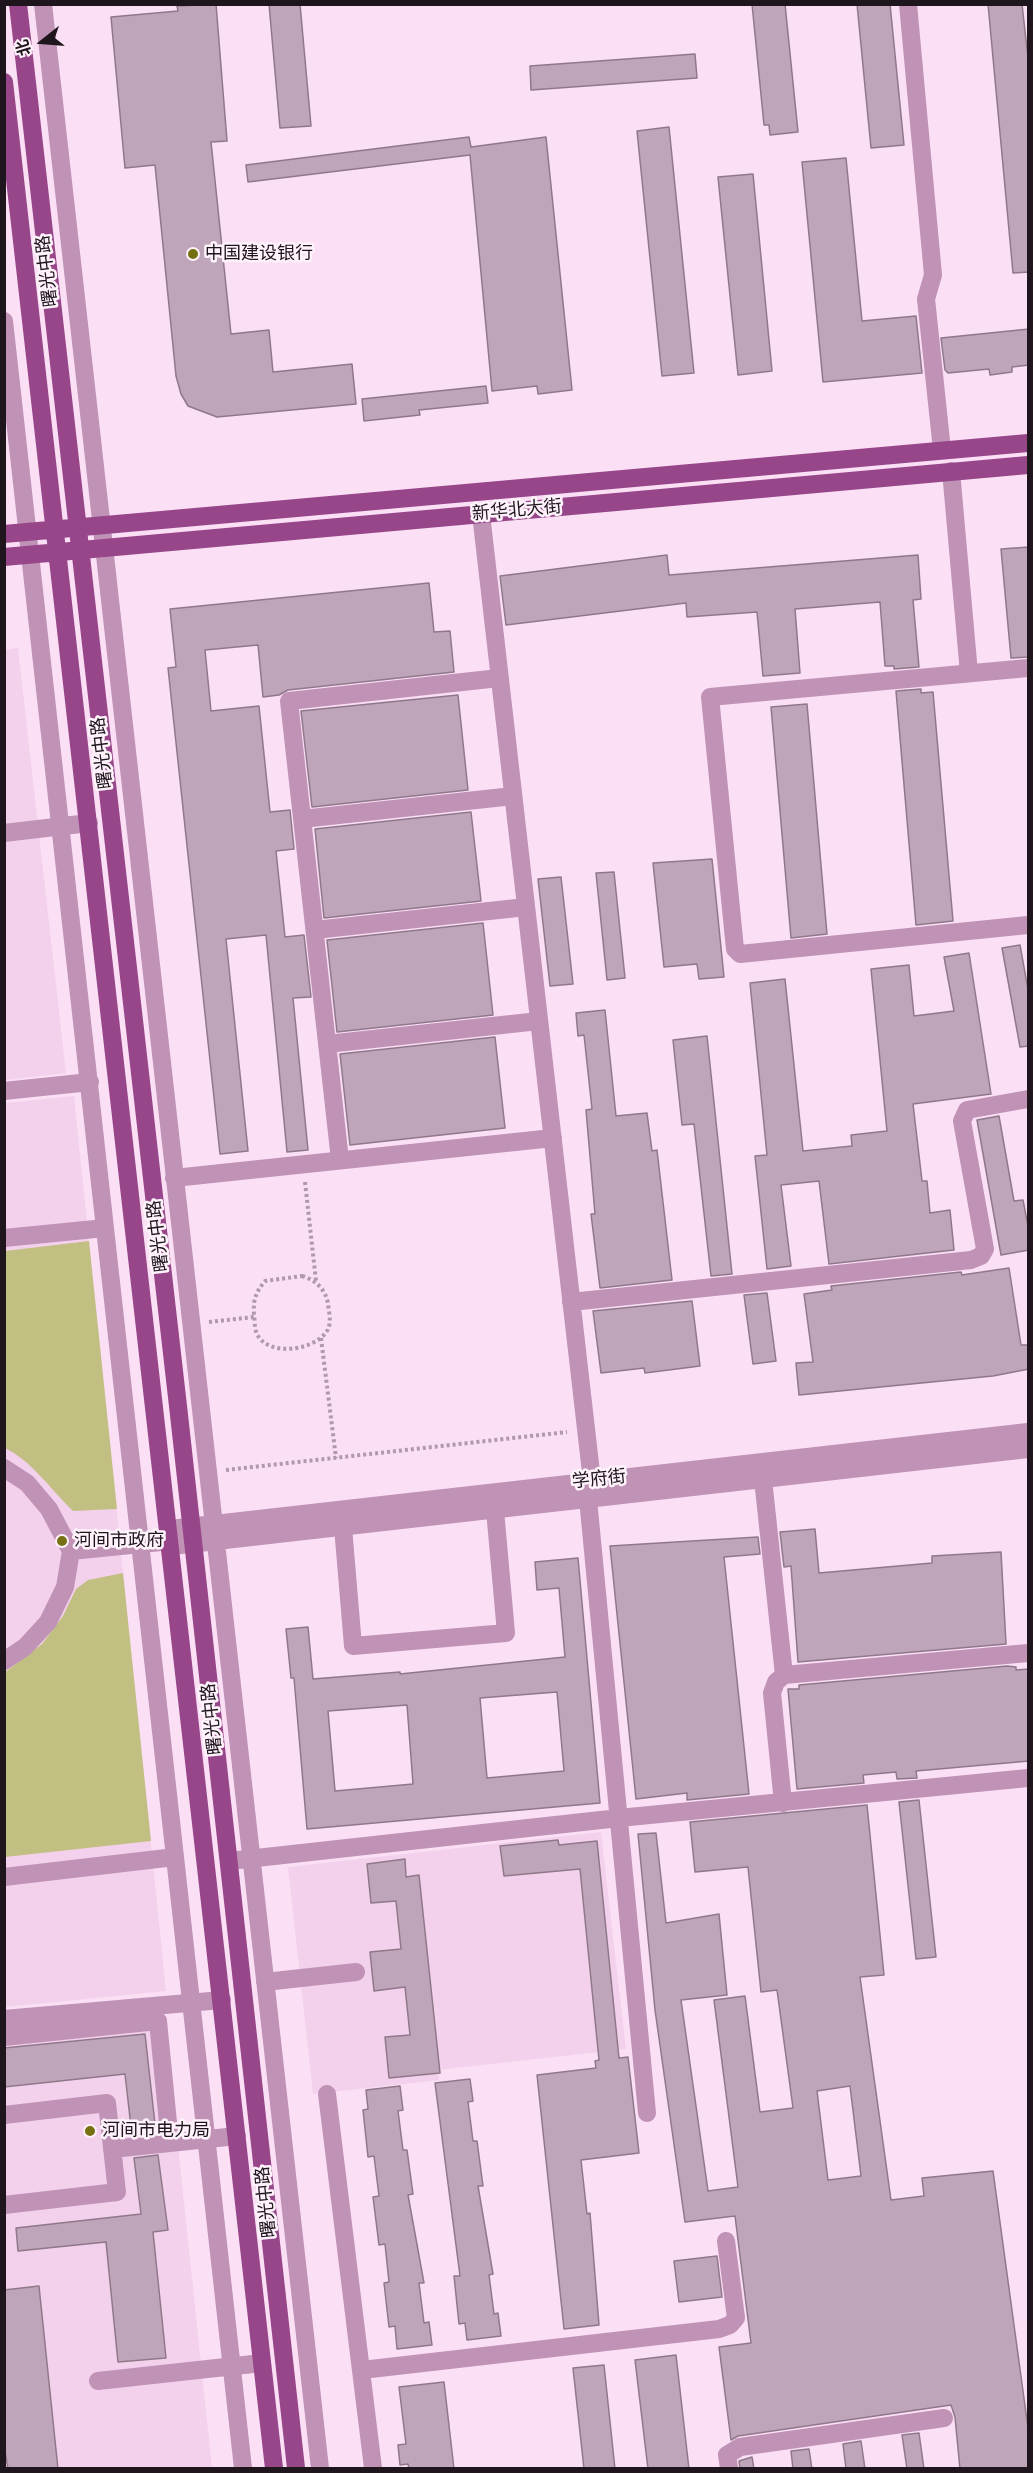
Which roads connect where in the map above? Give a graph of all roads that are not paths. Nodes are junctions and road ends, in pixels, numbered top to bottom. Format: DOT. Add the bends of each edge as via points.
graph roads {
  1 [pos="18,4"];
  2 [pos="43,4"];
  3 [pos="908,4"];
  4 [pos="4,82"];
  5 [pos="4,321"];
  6 [pos="1029,442"];
  7 [pos="942,450"];
  8 [pos="1029,465"];
  9 [pos="951,471"];
  10 [pos="481,514"];
  11 [pos="101,526"];
  12 [pos="77,528"];
  13 [pos="56,530"];
  14 [pos="28,532"];
  15 [pos="4,534"];
  16 [pos="103,548"];
  17 [pos="80,550"];
  18 [pos="58,552"];
  19 [pos="31,554"];
  20 [pos="4,557"];
  21 [pos="1029,668"];
  22 [pos="969,673"];
  23 [pos="500,678"];
  24 [pos="513,796"];
  25 [pos="302,819"];
  26 [pos="89,823"];
  27 [pos="61,826"];
  28 [pos="4,832"];
  29 [pos="526,908"];
  30 [pos="1029,925"];
  31 [pos="315,930"];
  32 [pos="539,1021"];
  33 [pos="327,1044"];
  34 [pos="90,1082"];
  35 [pos="4,1091"];
  36 [pos="1029,1099"];
  37 [pos="553,1138"];
  38 [pos="340,1160"];
  39 [pos="174,1178"];
  40 [pos="105,1228"];
  41 [pos="4,1238"];
  42 [pos="571,1302"];
  43 [pos="1029,1432"];
  44 [pos="1029,1449"];
  45 [pos="4,1467"];
  46 [pos="763,1479"];
  47 [pos="592,1481"];
  48 [pos="588,1499"];
  49 [pos="495,1510"];
  50 [pos="343,1527"];
  51 [pos="214,1533"];
  52 [pos="193,1535"];
  53 [pos="171,1539"];
  54 [pos="140,1544"];
  55 [pos="71,1551"];
  56 [pos="1029,1653"];
  57 [pos="4,1661"];
  58 [pos="784,1675"];
  59 [pos="1029,1778"];
  60 [pos="783,1803"];
  61 [pos="619,1818"];
  62 [pos="175,1857"];
  63 [pos="251,1858"];
  64 [pos="229,1861"];
  65 [pos="4,1877"];
  66 [pos="356,1972"];
  67 [pos="265,1982"];
  68 [pos="222,2000"];
  69 [pos="191,2002"];
  70 [pos="4,2019"];
  71 [pos="4,2037"];
  72 [pos="327,2094"];
  73 [pos="647,2113"];
  74 [pos="4,2115"];
  75 [pos="237,2136"];
  76 [pos="206,2139"];
  77 [pos="170,2143"];
  78 [pos="112,2149"];
  79 [pos="4,2205"];
  80 [pos="726,2241"];
  81 [pos="262,2363"];
  82 [pos="232,2367"];
  83 [pos="362,2370"];
  84 [pos="98,2381"];
  85 [pos="944,2418"];
  86 [pos="243,2469"];
  87 [pos="274,2469"];
  88 [pos="296,2469"];
  89 [pos="320,2469"];
  90 [pos="374,2469"];
  91 [pos="729,2469"];
  1 -- 12 [label="main road, 曙光中路"];
  2 -- 11 [label="street"];
  3 -- 7 [label="street" via="933,275 926,299"];
  4 -- 13 [label="main road, 曙光中路"];
  5 -- 14 [label="street"];
  6 -- 7 [label="main road, 新华北大街"];
  7 -- 11 [label="main road, 新华北大街"];
  8 -- 9 [label="main road, 新华北大街"];
  9 -- 10 [label="main road, 新华北大街"];
  9 -- 22 [label="street"];
  10 -- 16 [label="main road, 新华北大街"];
  10 -- 23 [label="street"];
  11 -- 12 [label="main road, 新华北大街"];
  11 -- 16 [label="street"];
  12 -- 13 [label="main road, 新华北大街"];
  12 -- 17 [label="main road, 曙光中路"];
  13 -- 14 [label="main road, 新华北大街"];
  13 -- 18 [label="main road, 曙光中路"];
  14 -- 15 [label="main road, 新华北大街"];
  14 -- 19 [label="street"];
  16 -- 17 [label="main road, 新华北大街"];
  16 -- 39 [label="street"];
  17 -- 18 [label="main road, 新华北大街"];
  17 -- 52 [label="main road, 曙光中路"];
  18 -- 19 [label="main road, 新华北大街"];
  18 -- 26 [label="main road, 曙光中路"];
  19 -- 20 [label="main road, 新华北大街"];
  19 -- 27 [label="street"];
  21 -- 22 [label="street"];
  22 -- 30 [label="street" via="710,697 735,949 740,954"];
  23 -- 24 [label="street"];
  23 -- 25 [label="street" via="289,700"];
  24 -- 25 [label="street"];
  24 -- 29 [label="street"];
  25 -- 31 [label="street"];
  26 -- 27 [label="street"];
  26 -- 53 [label="main road, 曙光中路"];
  27 -- 28 [label="street"];
  27 -- 34 [label="street"];
  29 -- 31 [label="street"];
  29 -- 32 [label="street"];
  31 -- 33 [label="street"];
  32 -- 33 [label="street"];
  32 -- 37 [label="street"];
  33 -- 38 [label="street"];
  34 -- 35 [label="street"];
  34 -- 40 [label="street"];
  36 -- 42 [label="street" via="963,1113 985,1249 981,1256"];
  37 -- 38 [label="street"];
  37 -- 42 [label="street"];
  38 -- 39 [label="street"];
  39 -- 51 [label="street"];
  40 -- 41 [label="street"];
  40 -- 54 [label="street"];
  42 -- 47 [label="street"];
  43 -- 47 [label="street, 学府街"];
  44 -- 46 [label="street, 学府街"];
  45 -- 55 [label="street" via="27,1483 49,1509"];
  46 -- 48 [label="street, 学府街"];
  46 -- 58 [label="street"];
  47 -- 51 [label="street, 学府街"];
  48 -- 49 [label="street, 学府街"];
  48 -- 61 [label="street"];
  49 -- 50 [label="street, 学府街"];
  49 -- 50 [label="street" via="506,1633 353,1646"];
  50 -- 51 [label="street, 学府街"];
  51 -- 52 [label="street, 学府街"];
  51 -- 63 [label="street"];
  52 -- 53 [label="street, 学府街"];
  52 -- 64 [label="main road, 曙光中路"];
  53 -- 54 [label="street, 学府街"];
  53 -- 68 [label="main road, 曙光中路"];
  54 -- 55 [label="street, 学府街"];
  54 -- 62 [label="street"];
  55 -- 57 [label="street" via="65,1587 48,1622 25,1647"];
  56 -- 58 [label="street"];
  58 -- 60 [label="street" via="772,1693"];
  59 -- 60 [label="street"];
  60 -- 61 [label="street"];
  61 -- 63 [label="street"];
  61 -- 73 [label="street"];
  62 -- 65 [label="street"];
  62 -- 69 [label="street"];
  63 -- 64 [label="street"];
  63 -- 67 [label="street"];
  64 -- 88 [label="main road, 曙光中路"];
  66 -- 67 [label="street"];
  67 -- 89 [label="street"];
  68 -- 69 [label="street"];
  68 -- 75 [label="main road, 曙光中路"];
  69 -- 70 [label="street"];
  69 -- 76 [label="street"];
  71 -- 77 [label="street" via="158,2021"];
  72 -- 83 [label="street"];
  74 -- 78 [label="street" via="107,2103"];
  75 -- 76 [label="street"];
  75 -- 81 [label="main road, 曙光中路"];
  76 -- 77 [label="street"];
  76 -- 82 [label="street"];
  77 -- 78 [label="street"];
  78 -- 79 [label="street" via="117,2192"];
  80 -- 83 [label="street" via="736,2318 719,2329"];
  81 -- 82 [label="street"];
  81 -- 87 [label="main road, 曙光中路"];
  82 -- 84 [label="street"];
  82 -- 86 [label="street"];
  83 -- 90 [label="street"];
  85 -- 91 [label="street" via="740,2447 727,2455"];
}
